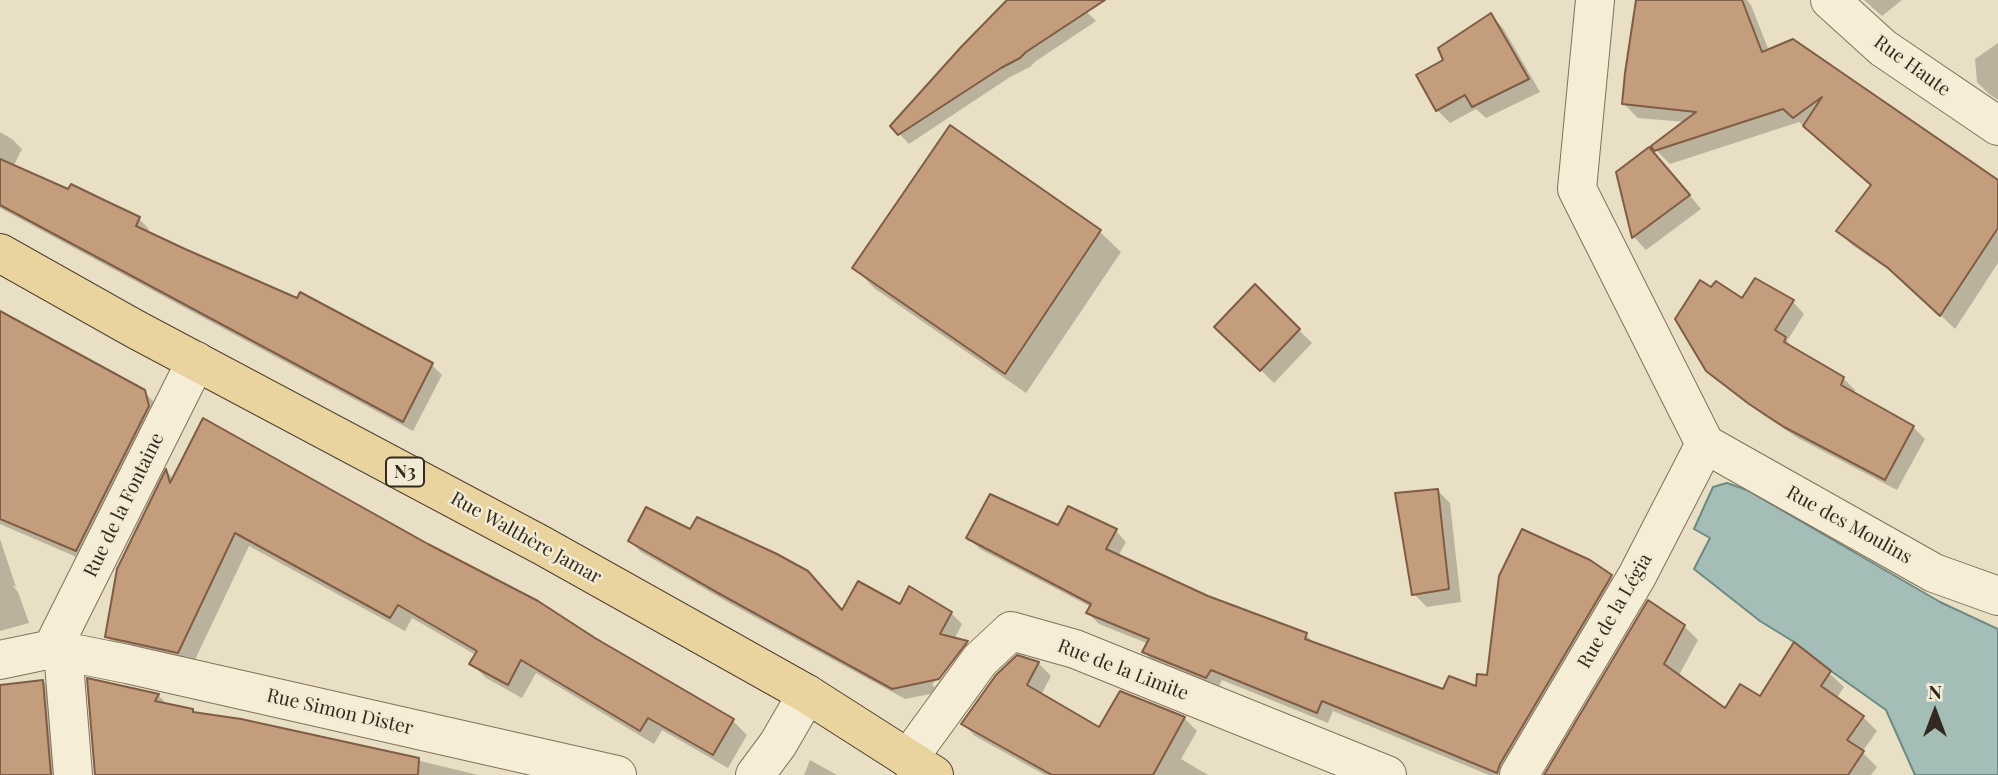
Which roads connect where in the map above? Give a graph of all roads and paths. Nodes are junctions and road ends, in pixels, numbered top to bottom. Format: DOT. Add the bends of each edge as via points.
graph roads {
  1 [pos="1595,0"];
  2 [pos="1830,0"];
  3 [pos="1998,126"];
  4 [pos="0,253"];
  5 [pos="196,361"];
  6 [pos="1705,444"];
  7 [pos="1998,596"];
  8 [pos="57,650"];
  9 [pos="0,660"];
  10 [pos="807,694"];
  11 [pos="921,767"];
  12 [pos="73,775"];
  13 [pos="617,775"];
  14 [pos="755,775"];
  15 [pos="1387,775"];
  16 [pos="1519,775"];
  1 -- 6 [label="street" via="1577,189"];
  2 -- 3 [label="street, Rue Haute" via="1883,48"];
  4 -- 5 [label="main road, Rue Walthère Jamar / N3"];
  5 -- 8 [label="street, Rue de la Fontaine"];
  5 -- 10 [label="main road, Rue Walthère Jamar / N3" via="544,546"];
  6 -- 7 [label="street, Rue des Moulins" via="1934,573"];
  6 -- 16 [label="street, Rue de la Légia" via="1637,576"];
  8 -- 9 [label="street, Rue Simon Dister"];
  8 -- 12 [label="street"];
  8 -- 13 [label="street, Rue Simon Dister"];
  10 -- 11 [label="main road, Rue Walthère Jamar / N3"];
  10 -- 14 [label="street"];
  11 -- 15 [label="street, Rue de la Limite" via="980,660 1011,631 1075,649"];
}
